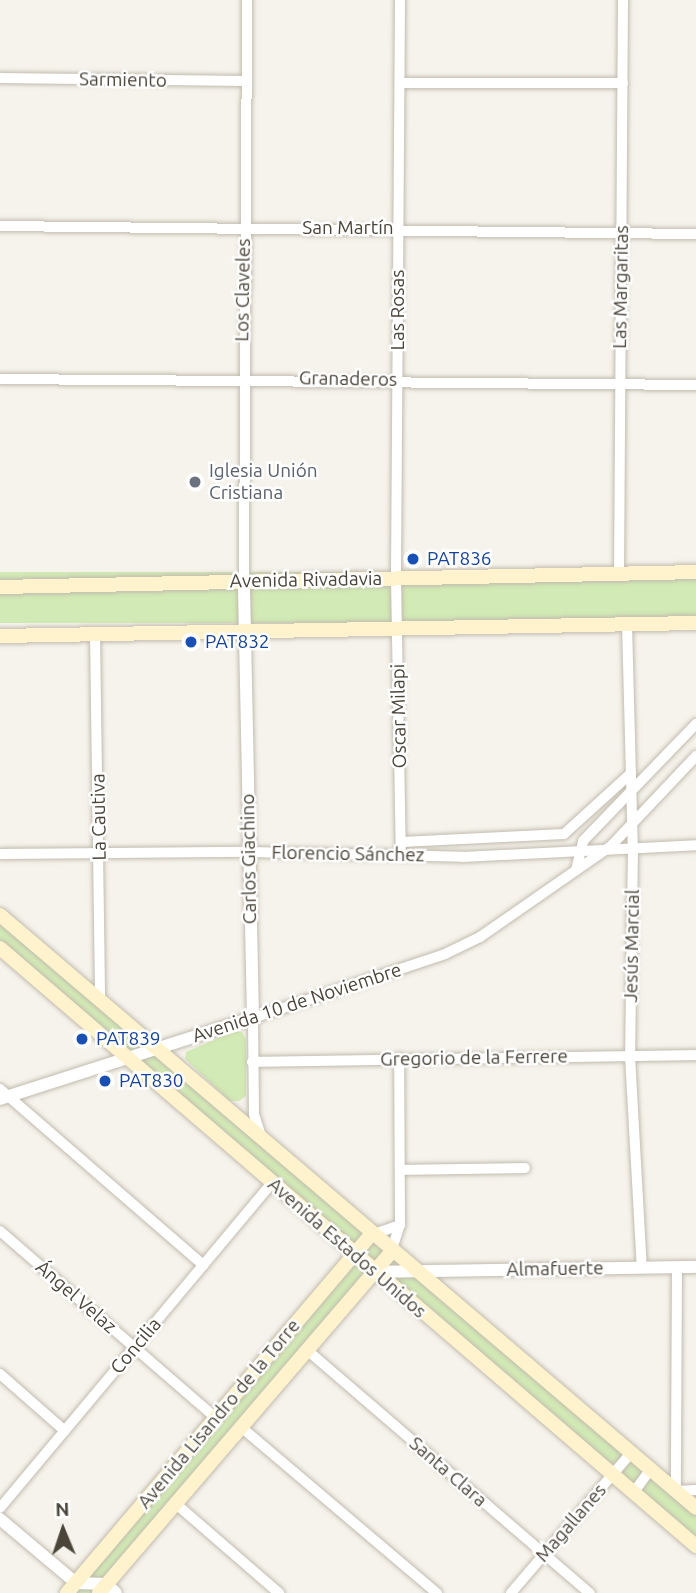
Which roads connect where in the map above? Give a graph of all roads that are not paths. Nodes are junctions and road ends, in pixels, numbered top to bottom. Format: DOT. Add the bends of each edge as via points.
graph roads {
  1 [pos="247,0"];
  2 [pos="400,0"];
  3 [pos="623,0"];
  4 [pos="0,78"];
  5 [pos="246,81"];
  6 [pos="400,83"];
  7 [pos="623,83"];
  8 [pos="0,226"];
  9 [pos="244,227"];
  10 [pos="398,228"];
  11 [pos="622,233"];
  12 [pos="696,234"];
  13 [pos="243,378"];
  14 [pos="0,379"];
  15 [pos="397,380"];
  16 [pos="620,383"];
  17 [pos="696,386"];
  18 [pos="696,572"];
  19 [pos="619,573"];
  20 [pos="396,578"];
  21 [pos="244,581"];
  22 [pos="0,587"];
  23 [pos="696,623"];
  24 [pos="627,624"];
  25 [pos="397,628"];
  26 [pos="243,631"];
  27 [pos="95,633"];
  28 [pos="0,636"];
  29 [pos="696,724"];
  30 [pos="696,756"];
  31 [pos="629,775"];
  32 [pos="630,793"];
  33 [pos="632,820"];
  34 [pos="401,842"];
  35 [pos="696,845"];
  36 [pos="611,846"];
  37 [pos="633,847"];
  38 [pos="100,852"];
  39 [pos="249,852"];
  40 [pos="578,852"];
  41 [pos="401,853"];
  42 [pos="0,854"];
  43 [pos="576,870"];
  44 [pos="0,915"];
  45 [pos="0,948"];
  46 [pos="100,1000"];
  47 [pos="253,1018"];
  48 [pos="158,1048"];
  49 [pos="696,1055"];
  50 [pos="631,1056"];
  51 [pos="127,1058"];
  52 [pos="399,1058"];
  53 [pos="253,1062"];
  54 [pos="3,1095"];
  55 [pos="261,1137"];
  56 [pos="525,1168"];
  57 [pos="400,1170"];
  58 [pos="271,1184"];
  59 [pos="400,1225"];
  60 [pos="0,1231"];
  61 [pos="371,1235"];
  62 [pos="391,1252"];
  63 [pos="354,1255"];
  64 [pos="203,1265"];
  65 [pos="677,1267"];
  66 [pos="696,1267"];
  67 [pos="642,1268"];
  68 [pos="373,1272"];
  69 [pos="414,1272"];
  70 [pos="134,1348"];
  71 [pos="307,1350"];
  72 [pos="0,1374"];
  73 [pos="216,1418"];
  74 [pos="242,1427"];
  75 [pos="65,1431"];
  76 [pos="631,1453"];
  77 [pos="650,1470"];
  78 [pos="613,1474"];
  79 [pos="696,1490"];
  80 [pos="676,1491"];
  81 [pos="634,1492"];
  82 [pos="175,1503"];
  83 [pos="0,1507"];
  84 [pos="696,1508"];
  85 [pos="0,1520"];
  86 [pos="696,1546"];
  87 [pos="544,1554"];
  88 [pos="72,1588"];
  89 [pos="107,1590"];
  90 [pos="279,1593"];
  91 [pos="437,1593"];
  92 [pos="511,1593"];
  93 [pos="590,1593"];
  1 -- 5 [label="street, Los Claveles"];
  2 -- 6 [label="street, Las Rosas"];
  3 -- 7 [label="street, Las Margaritas"];
  4 -- 5 [label="street, Sarmiento"];
  5 -- 9 [label="street, Los Claveles"];
  6 -- 7 [label="street"];
  6 -- 10 [label="street, Las Rosas"];
  7 -- 11 [label="street, Las Margaritas"];
  8 -- 9 [label="street, San Martín"];
  9 -- 10 [label="street, San Martín"];
  9 -- 13 [label="street, Los Claveles"];
  10 -- 11 [label="street, San Martín"];
  10 -- 15 [label="street, Las Rosas"];
  11 -- 12 [label="street, San Martín"];
  11 -- 16 [label="street, Las Margaritas"];
  13 -- 14 [label="street, Granaderos"];
  13 -- 15 [label="street, Granaderos"];
  13 -- 21 [label="street, Los Claveles"];
  15 -- 16 [label="street, Granaderos"];
  15 -- 20 [label="street, Las Rosas"];
  16 -- 17 [label="street, Granaderos"];
  16 -- 19 [label="street, Las Margaritas"];
  18 -- 19 [label="main road, Avenida Rivadavia"];
  19 -- 20 [label="main road, Avenida Rivadavia"];
  20 -- 21 [label="main road, Avenida Rivadavia"];
  20 -- 25 [label="street, Oscar Milapi"];
  21 -- 22 [label="main road, Avenida Rivadavia"];
  21 -- 26 [label="street, Carlos Giachino"];
  23 -- 24 [label="main road"];
  24 -- 25 [label="main road"];
  24 -- 31 [label="street, Jesús Marcial"];
  25 -- 26 [label="main road"];
  25 -- 34 [label="street, Oscar Milapi"];
  26 -- 27 [label="main road"];
  26 -- 39 [label="street, Carlos Giachino"];
  27 -- 28 [label="main road"];
  27 -- 38 [label="street, La Cautiva"];
  29 -- 32 [label="street"];
  30 -- 33 [label="street, Avenida 10 de Noviembre"];
  31 -- 32 [label="street, Jesús Marcial"];
  31 -- 34 [label="street" via="564,834"];
  32 -- 33 [label="street, Jesús Marcial"];
  32 -- 40 [label="street" via="583,841"];
  33 -- 36 [label="street, Avenida 10 de Noviembre"];
  33 -- 37 [label="street, Jesús Marcial"];
  34 -- 41 [label="street, Oscar Milapi"];
  35 -- 37 [label="street, Florencio Sánchez"];
  36 -- 37 [label="street, Florencio Sánchez"];
  36 -- 40 [label="street, Florencio Sánchez"];
  36 -- 43 [label="street, Avenida 10 de Noviembre"];
  37 -- 50 [label="street, Jesús Marcial"];
  38 -- 39 [label="street, Florencio Sánchez"];
  38 -- 42 [label="street, Florencio Sánchez"];
  38 -- 46 [label="street, La Cautiva"];
  39 -- 41 [label="street, Florencio Sánchez"];
  39 -- 47 [label="street, Carlos Giachino"];
  40 -- 41 [label="street, Florencio Sánchez" via="463,857"];
  40 -- 43 [label="street"];
  43 -- 47 [label="street, Avenida 10 de Noviembre" via="519,913 444,954"];
  44 -- 46 [label="main road, Avenida Estados Unidos"];
  45 -- 51 [label="main road, Avenida Estados Unidos"];
  46 -- 48 [label="main road, Avenida Estados Unidos"];
  47 -- 48 [label="street, Avenida 10 de Noviembre"];
  47 -- 53 [label="street, Carlos Giachino"];
  48 -- 51 [label="street, Avenida 10 de Noviembre"];
  48 -- 55 [label="main road, Avenida Estados Unidos"];
  49 -- 50 [label="street, Gregorio de la Ferrere"];
  50 -- 52 [label="street, Gregorio de la Ferrere"];
  50 -- 67 [label="street, Jesús Marcial"];
  51 -- 54 [label="street, Avenida 10 de Noviembre"];
  51 -- 58 [label="main road, Avenida Estados Unidos"];
  52 -- 53 [label="street, Gregorio de la Ferrere"];
  52 -- 57 [label="street"];
  53 -- 55 [label="street, Carlos Giachino" via="254,1114"];
  54 -- 64 [label="street"];
  55 -- 61 [label="main road, Avenida Estados Unidos"];
  56 -- 57 [label="street"];
  57 -- 59 [label="street"];
  58 -- 63 [label="main road, Avenida Estados Unidos"];
  58 -- 64 [label="street, Concilia"];
  59 -- 61 [label="street"];
  59 -- 62 [label="street"];
  60 -- 70 [label="street, Ángel Velaz"];
  61 -- 62 [label="main road, Avenida Estados Unidos"];
  61 -- 63 [label="main road, Avenida Lisandro de la Torre"];
  62 -- 68 [label="main road, Avenida Lisandro de la Torre"];
  62 -- 69 [label="main road, Avenida Estados Unidos"];
  63 -- 68 [label="main road, Avenida Estados Unidos"];
  63 -- 73 [label="main road, Avenida Lisandro de la Torre"];
  64 -- 70 [label="street, Concilia"];
  65 -- 66 [label="street, Almafuerte"];
  65 -- 67 [label="street, Almafuerte"];
  65 -- 80 [label="street"];
  67 -- 69 [label="street, Almafuerte"];
  68 -- 69 [label="street, Almafuerte"];
  68 -- 71 [label="main road, Avenida Lisandro de la Torre"];
  68 -- 78 [label="main road, Avenida Estados Unidos"];
  69 -- 76 [label="main road, Avenida Estados Unidos"];
  70 -- 73 [label="street, Ángel Velaz"];
  70 -- 75 [label="street, Concilia"];
  71 -- 74 [label="main road, Avenida Lisandro de la Torre"];
  71 -- 87 [label="street, Santa Clara"];
  72 -- 75 [label="street"];
  73 -- 88 [label="main road, Avenida Lisandro de la Torre"];
  74 -- 82 [label="main road, Avenida Lisandro de la Torre"];
  74 -- 91 [label="street"];
  75 -- 83 [label="street, Concilia"];
  76 -- 77 [label="main road, Avenida Estados Unidos"];
  76 -- 78 [label="street, Magallanes"];
  77 -- 80 [label="main road, Avenida Estados Unidos"];
  77 -- 81 [label="street"];
  78 -- 81 [label="main road, Avenida Estados Unidos"];
  78 -- 87 [label="street, Magallanes"];
  79 -- 80 [label="street"];
  80 -- 84 [label="main road, Avenida Estados Unidos"];
  81 -- 86 [label="main road, Avenida Estados Unidos"];
  82 -- 89 [label="main road, Avenida Lisandro de la Torre"];
  82 -- 90 [label="street"];
  85 -- 88 [label="street"];
  87 -- 92 [label="street, Magallanes"];
  87 -- 93 [label="street, Santa Clara"];
  88 -- 89 [label="street"];
}
